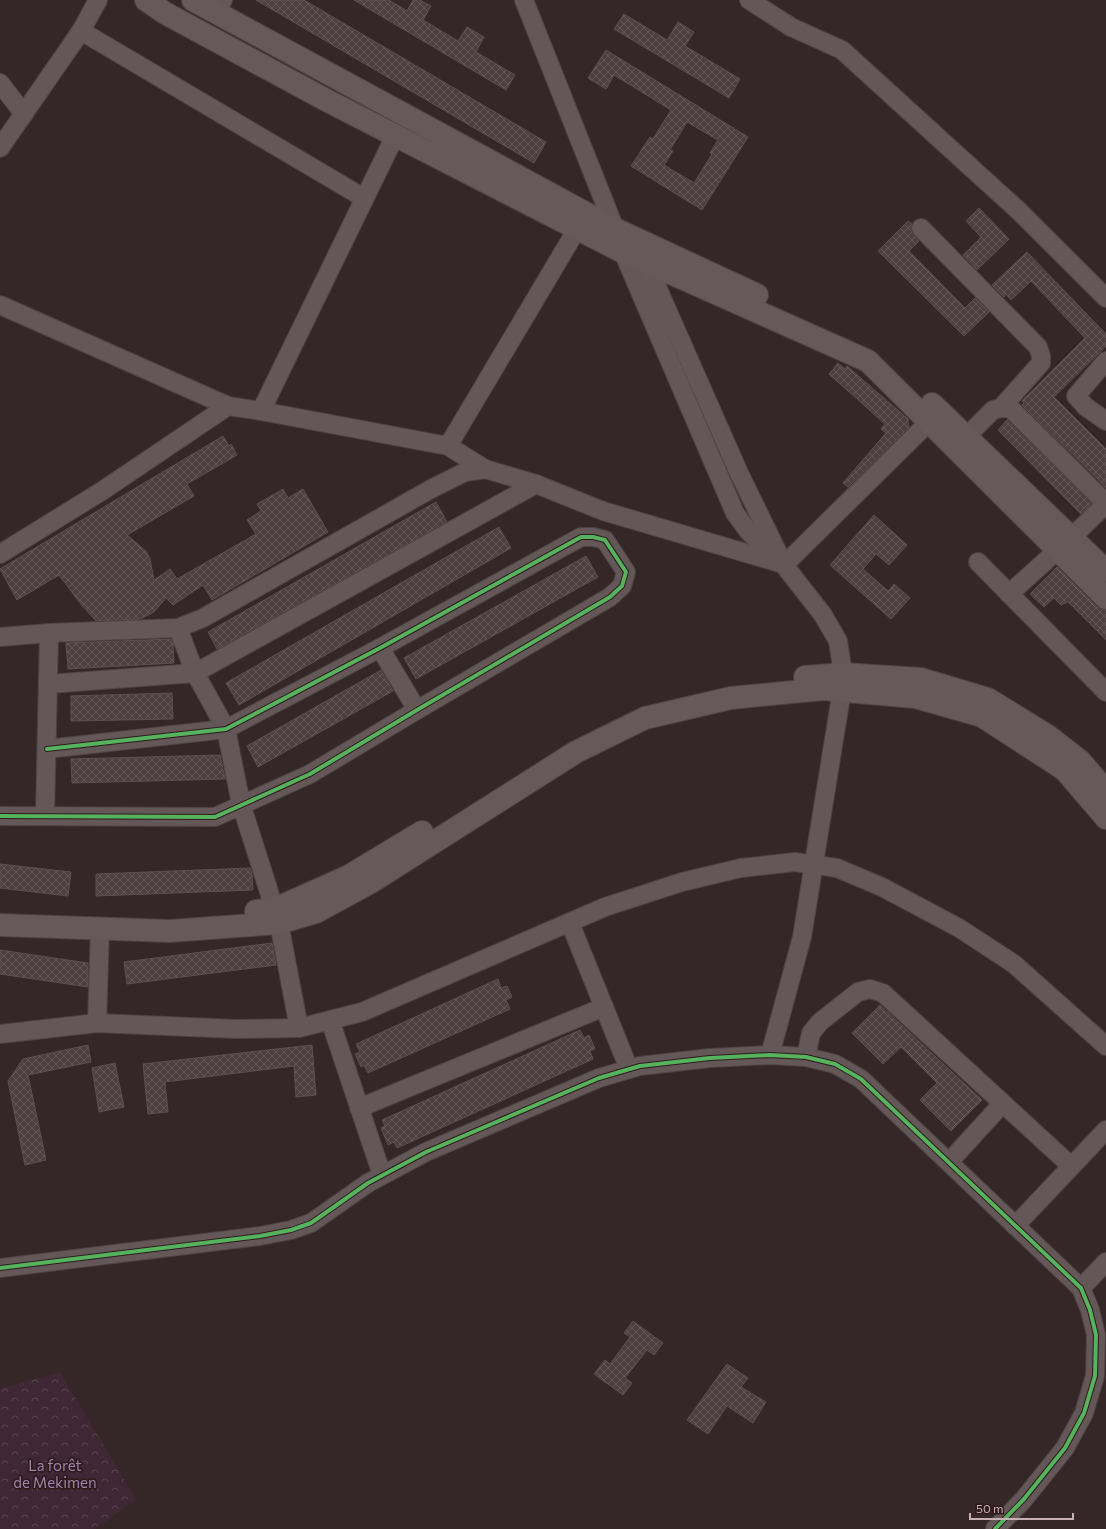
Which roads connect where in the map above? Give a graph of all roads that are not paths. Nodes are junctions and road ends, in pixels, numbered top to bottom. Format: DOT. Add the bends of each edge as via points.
graph roads {
  1 [pos="98,0"];
  2 [pos="146,0"];
  3 [pos="193,0"];
  4 [pos="524,0"];
  5 [pos="749,0"];
  6 [pos="219,7"];
  7 [pos="81,31"];
  8 [pos="0,83"];
  9 [pos="24,114"];
  10 [pos="395,136"];
  11 [pos="0,148"];
  12 [pos="364,198"];
  13 [pos="921,228"];
  14 [pos="577,229"];
  15 [pos="615,229"];
  16 [pos="623,252"];
  17 [pos="646,262"];
  18 [pos="1106,298"];
  19 [pos="0,304"];
  20 [pos="1106,361"];
  21 [pos="228,406"];
  22 [pos="1001,408"];
  23 [pos="261,411"];
  24 [pos="1106,421"];
  25 [pos="929,422"];
  26 [pos="966,437"];
  27 [pos="448,446"];
  28 [pos="485,468"];
  29 [pos="536,484"];
  30 [pos="1106,504"];
  31 [pos="603,511"];
  32 [pos="593,537"];
  33 [pos="1065,544"];
  34 [pos="0,554"];
  35 [pos="978,562"];
  36 [pos="784,565"];
  37 [pos="1106,571"];
  38 [pos="1009,594"];
  39 [pos="1106,598"];
  40 [pos="178,628"];
  41 [pos="49,633"];
  42 [pos="0,637"];
  43 [pos="380,648"];
  44 [pos="195,674"];
  45 [pos="842,682"];
  46 [pos="48,684"];
  47 [pos="1106,692"];
  48 [pos="417,710"];
  49 [pos="226,729"];
  50 [pos="47,749"];
  51 [pos="1106,791"];
  52 [pos="241,804"];
  53 [pos="0,816"];
  54 [pos="45,816"];
  55 [pos="1106,818"];
  56 [pos="814,864"];
  57 [pos="0,914"];
  58 [pos="277,916"];
  59 [pos="570,923"];
  60 [pos="0,925"];
  61 [pos="100,928"];
  62 [pos="604,1007"];
  63 [pos="330,1020"];
  64 [pos="97,1023"];
  65 [pos="299,1028"];
  66 [pos="0,1034"];
  67 [pos="1106,1046"];
  68 [pos="770,1055"];
  69 [pos="806,1057"];
  70 [pos="629,1069"];
  71 [pos="1002,1104"];
  72 [pos="359,1108"];
  73 [pos="1106,1130"];
  74 [pos="949,1162"];
  75 [pos="1071,1166"];
  76 [pos="382,1175"];
  77 [pos="1015,1226"];
  78 [pos="1106,1262"];
  79 [pos="0,1268"];
  80 [pos="1081,1288"];
  81 [pos="995,1529"];
  1 -- 7 [label="street"];
  2 -- 10 [label="main road" via="165,13"];
  3 -- 6 [label="main road"];
  4 -- 15 [label="street"];
  5 -- 18 [label="street" via="791,27 842,50 1020,212"];
  6 -- 15 [label="main road"];
  7 -- 9 [label="street"];
  7 -- 12 [label="street"];
  8 -- 9 [label="street"];
  9 -- 11 [label="street"];
  10 -- 12 [label="street"];
  10 -- 14 [label="main road"];
  12 -- 23 [label="street"];
  13 -- 22 [label="street" via="1038,347 1041,363"];
  14 -- 16 [label="main road"];
  14 -- 27 [label="street"];
  15 -- 16 [label="street"];
  15 -- 17 [label="street"];
  15 -- 26 [label="main road" via="876,351"];
  16 -- 17 [label="main road"];
  16 -- 36 [label="street" via="735,513 749,532"];
  17 -- 25 [label="main road" via="868,361"];
  17 -- 36 [label="street" via="739,473"];
  19 -- 21 [label="street"];
  20 -- 24 [label="street" via="1076,396"];
  21 -- 23 [label="street"];
  21 -- 34 [label="street" via="102,491"];
  22 -- 26 [label="street" via="993,410"];
  22 -- 30 [label="street" via="1010,408"];
  23 -- 27 [label="street"];
  25 -- 33 [label="main road"];
  25 -- 36 [label="street"];
  26 -- 33 [label="main road"];
  27 -- 28 [label="street"];
  28 -- 29 [label="street"];
  28 -- 40 [label="street" via="465,472 431,489 203,618"];
  29 -- 31 [label="street"];
  29 -- 44 [label="street"];
  30 -- 33 [label="street"];
  31 -- 32 [label="street"];
  31 -- 36 [label="street"];
  32 -- 43 [label="street" via="581,537"];
  32 -- 48 [label="street" via="605,540 626,572 622,586 610,597"];
  33 -- 37 [label="main road"];
  33 -- 38 [label="street"];
  33 -- 39 [label="main road"];
  35 -- 38 [label="street"];
  36 -- 45 [label="street" via="823,615 838,641"];
  38 -- 47 [label="street"];
  40 -- 41 [label="street"];
  40 -- 44 [label="street"];
  41 -- 42 [label="street"];
  41 -- 46 [label="street"];
  43 -- 48 [label="street"];
  43 -- 49 [label="street"];
  44 -- 46 [label="street"];
  44 -- 49 [label="street"];
  45 -- 51 [label="main road" via="921,680 988,700 1048,736 1080,761"];
  45 -- 55 [label="main road" via="915,697 982,716 1065,770"];
  45 -- 56 [label="street"];
  45 -- 58 [label="main road" via="726,685 643,705 574,740 349,876"];
  46 -- 50 [label="street"];
  48 -- 52 [label="street" via="310,774"];
  49 -- 50 [label="street"];
  49 -- 52 [label="street"];
  50 -- 54 [label="street"];
  52 -- 54 [label="street" via="215,817"];
  52 -- 58 [label="street"];
  53 -- 54 [label="street"];
  56 -- 59 [label="street" via="795,862 741,868 682,882 605,908"];
  56 -- 67 [label="street" via="837,868 882,887 959,928 1014,964"];
  56 -- 68 [label="street" via="802,937"];
  57 -- 58 [label="main road" via="95,920 215,915"];
  58 -- 61 [label="main road" via="170,931"];
  58 -- 65 [label="street"];
  59 -- 62 [label="street"];
  59 -- 63 [label="street" via="362,1012"];
  60 -- 61 [label="main road"];
  61 -- 64 [label="street"];
  62 -- 70 [label="street"];
  62 -- 72 [label="street"];
  63 -- 65 [label="street"];
  63 -- 72 [label="street"];
  64 -- 65 [label="street" via="236,1029"];
  64 -- 66 [label="street"];
  68 -- 69 [label="street"];
  68 -- 70 [label="street" via="710,1058"];
  69 -- 71 [label="street" via="811,1033 820,1022 858,992 870,989 883,993"];
  69 -- 74 [label="street" via="835,1064 861,1079"];
  70 -- 76 [label="street" via="599,1078 426,1152"];
  71 -- 74 [label="street"];
  71 -- 75 [label="street"];
  72 -- 76 [label="street"];
  73 -- 75 [label="street"];
  74 -- 77 [label="street"];
  75 -- 77 [label="street"];
  76 -- 79 [label="street" via="311,1223 290,1230 260,1236"];
  77 -- 80 [label="street"];
  78 -- 80 [label="street"];
  80 -- 81 [label="street" via="1096,1335 1095,1376 1084,1412 1065,1448 1024,1499"];
}
